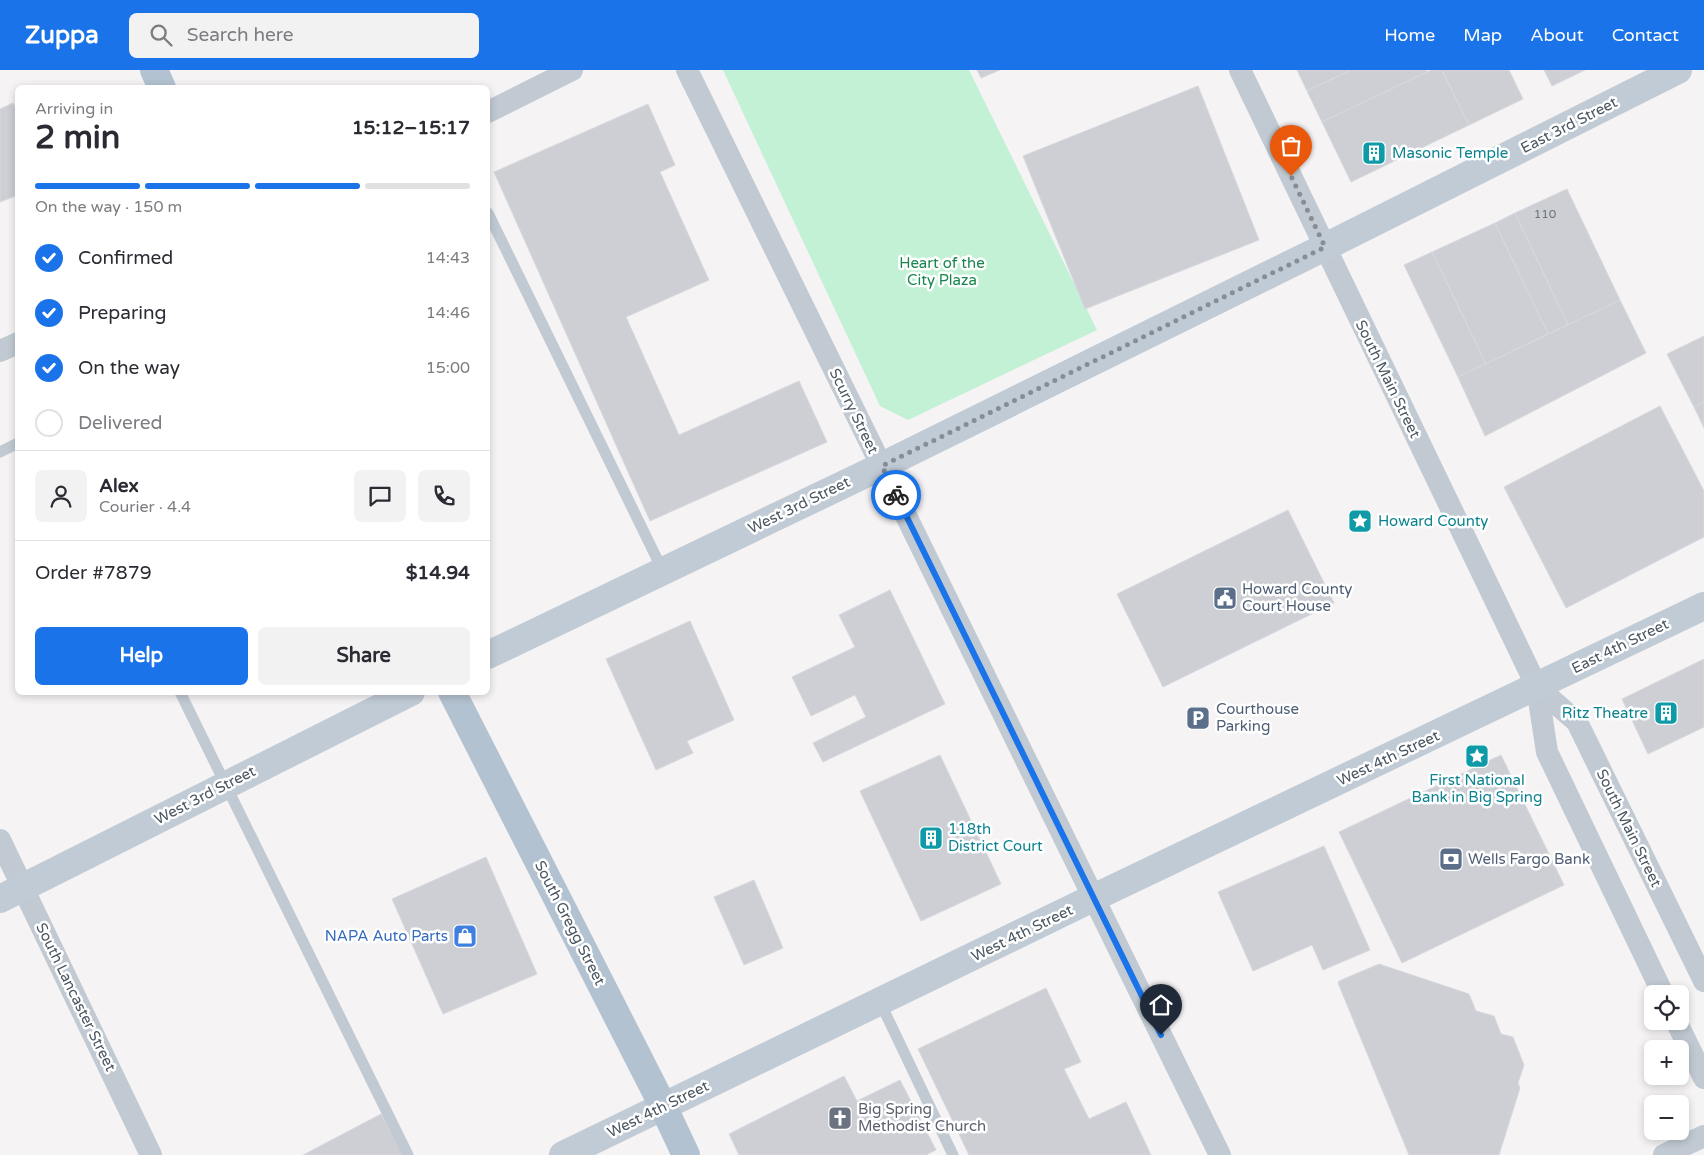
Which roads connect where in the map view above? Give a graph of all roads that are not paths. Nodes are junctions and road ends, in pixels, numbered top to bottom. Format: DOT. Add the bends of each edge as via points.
graph roads {
  1 [pos="154,70"];
  2 [pos="572,70"];
  3 [pos="687,70"];
  4 [pos="1240,70"];
  5 [pos="1678,70"];
  6 [pos="161,85"];
  7 [pos="490,111"];
  8 [pos="490,217"];
  9 [pos="1325,247"];
  10 [pos="15,444"];
  11 [pos="0,452"];
  12 [pos="882,466"];
  13 [pos="663,571"];
  14 [pos="1704,606"];
  15 [pos="490,654"];
  16 [pos="1537,687"];
  17 [pos="182,695"];
  18 [pos="405,695"];
  19 [pos="454,695"];
  20 [pos="227,784"];
  21 [pos="0,840"];
  22 [pos="12,893"];
  23 [pos="1093,898"];
  24 [pos="1704,982"];
  25 [pos="1659,985"];
  26 [pos="880,1002"];
  27 [pos="1680,1030"];
  28 [pos="1704,1078"];
  29 [pos="663,1106"];
  30 [pos="1704,1136"];
  31 [pos="151,1155"];
  32 [pos="408,1155"];
  33 [pos="563,1155"];
  34 [pos="686,1155"];
  35 [pos="953,1155"];
  36 [pos="1220,1155"];
  37 [pos="1664,1155"];
  1 -- 6 [label="main road"];
  2 -- 7 [label="street"];
  3 -- 12 [label="street, Scurry Street"];
  4 -- 9 [label="street, South Main Street"];
  5 -- 9 [label="main road, East 3rd Street"];
  8 -- 13 [label="lane"];
  9 -- 12 [label="main road, West 3rd Street"];
  9 -- 16 [label="street, South Main Street"];
  10 -- 11 [label="lane"];
  12 -- 13 [label="main road, West 3rd Street"];
  12 -- 23 [label="street, Scurry Street"];
  13 -- 15 [label="main road, West 3rd Street"];
  14 -- 16 [label="main road, East 4th Street"];
  16 -- 23 [label="main road, West 4th Street"];
  16 -- 24 [label="street, South Main Street" via="1577,722"];
  16 -- 25 [label="street, South Main Street" via="1547,752"];
  17 -- 20 [label="lane"];
  18 -- 20 [label="main road, West 3rd Street"];
  19 -- 29 [label="main road, South Gregg Street"];
  20 -- 22 [label="main road, West 3rd Street"];
  20 -- 32 [label="lane"];
  21 -- 22 [label="street, South Lancaster Street"];
  22 -- 31 [label="street, South Lancaster Street"];
  23 -- 26 [label="main road, West 4th Street"];
  23 -- 36 [label="street, Scurry Street"];
  26 -- 29 [label="main road, West 4th Street"];
  26 -- 35 [label="lane"];
  27 -- 28 [label="street"];
  29 -- 33 [label="main road, West 4th Street"];
  29 -- 34 [label="main road, South Gregg Street"];
  30 -- 37 [label="street"];
}
